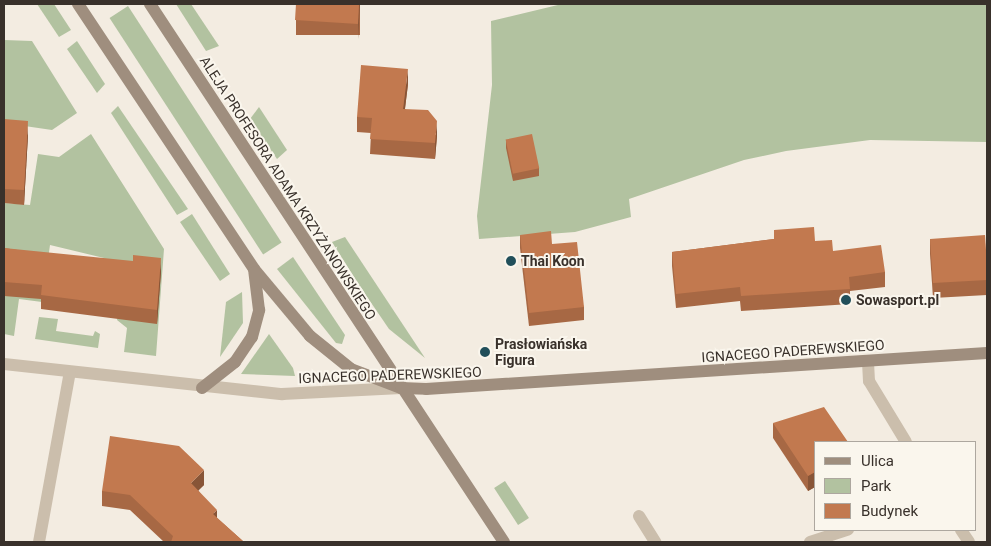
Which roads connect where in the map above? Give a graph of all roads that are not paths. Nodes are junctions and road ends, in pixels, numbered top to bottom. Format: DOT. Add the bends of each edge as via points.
graph roads {
  1 [pos="78,4"];
  2 [pos="150,4"];
  3 [pos="254,269"];
  4 [pos="987,353"];
  5 [pos="868,362"];
  6 [pos="4,364"];
  7 [pos="70,372"];
  8 [pos="202,388"];
  9 [pos="401,388"];
  10 [pos="905,441"];
  11 [pos="639,516"];
  12 [pos="845,531"];
  13 [pos="962,531"];
  14 [pos="40,542"];
  15 [pos="504,542"];
  16 [pos="655,542"];
  17 [pos="810,542"];
  18 [pos="969,542"];
  1 -- 3 [label="street"];
  2 -- 9 [label="street, ALEJA PROFESORA ADAMA KRZYŻANOWSKIEGO"];
  3 -- 8 [label="street" via="259,303 252,336 235,362"];
  3 -- 9 [label="street" via="329,355 351,369"];
  4 -- 5 [label="street, IGNACEGO PADEREWSKIEGO"];
  5 -- 9 [label="street, IGNACEGO PADEREWSKIEGO"];
  5 -- 10 [label="street" via="869,381"];
  6 -- 7 [label="street, IGNACEGO PADEREWSKIEGO"];
  7 -- 8 [label="street, IGNACEGO PADEREWSKIEGO"];
  7 -- 14 [label="street"];
  8 -- 9 [label="street, IGNACEGO PADEREWSKIEGO" via="282,394"];
  9 -- 15 [label="street, ALEJA PROFESORA ADAMA KRZYŻANOWSKIEGO"];
  11 -- 16 [label="street"];
  12 -- 17 [label="street"];
  13 -- 18 [label="street"];
}
